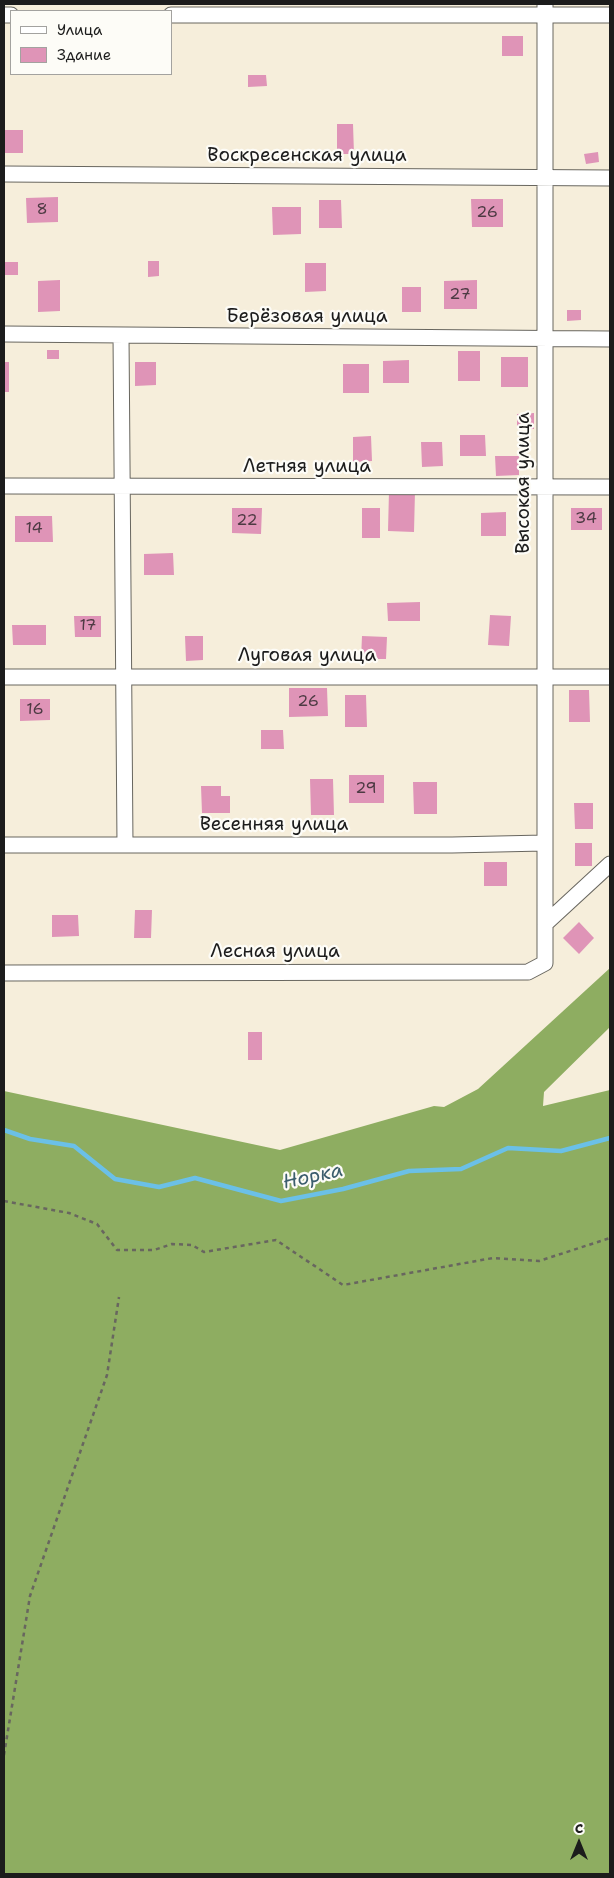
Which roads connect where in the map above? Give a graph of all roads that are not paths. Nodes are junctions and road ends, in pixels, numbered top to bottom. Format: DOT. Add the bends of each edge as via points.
graph roads {
  1 [pos="545,9"];
  2 [pos="172,15"];
  3 [pos="610,15"];
  4 [pos="4,174"];
  5 [pos="544,178"];
  6 [pos="610,178"];
  7 [pos="4,334"];
  8 [pos="121,335"];
  9 [pos="544,339"];
  10 [pos="610,339"];
  11 [pos="4,486"];
  12 [pos="122,487"];
  13 [pos="544,487"];
  14 [pos="610,487"];
  15 [pos="545,676"];
  16 [pos="4,677"];
  17 [pos="124,677"];
  18 [pos="610,677"];
  19 [pos="544,843"];
  20 [pos="4,845"];
  21 [pos="125,845"];
  22 [pos="610,864"];
  23 [pos="544,924"];
  24 [pos="544,962"];
  25 [pos="4,973"];
  1 -- 2 [label="street"];
  1 -- 3 [label="street"];
  1 -- 5 [label="street, Высокая улица"];
  4 -- 5 [label="street, Воскресенская улица"];
  5 -- 6 [label="street, Воскресенская улица"];
  5 -- 9 [label="street, Высокая улица"];
  7 -- 8 [label="street, Берёзовая улица"];
  8 -- 9 [label="street, Берёзовая улица"];
  8 -- 12 [label="street"];
  9 -- 10 [label="street, Берёзовая улица"];
  9 -- 13 [label="street, Высокая улица"];
  11 -- 12 [label="street, Летняя улица"];
  12 -- 13 [label="street, Летняя улица"];
  12 -- 17 [label="street"];
  13 -- 14 [label="street, Летняя улица"];
  13 -- 15 [label="street, Высокая улица"];
  15 -- 17 [label="street, Луговая улица"];
  15 -- 18 [label="street, Луговая улица"];
  15 -- 19 [label="street, Высокая улица"];
  16 -- 17 [label="street, Луговая улица"];
  17 -- 21 [label="street"];
  19 -- 21 [label="street, Весенняя улица"];
  19 -- 23 [label="street, Высокая улица"];
  20 -- 21 [label="street, Весенняя улица"];
  22 -- 23 [label="street"];
  23 -- 24 [label="street, Высокая улица"];
  24 -- 25 [label="street, Лесная улица" via="528,972"];
}
